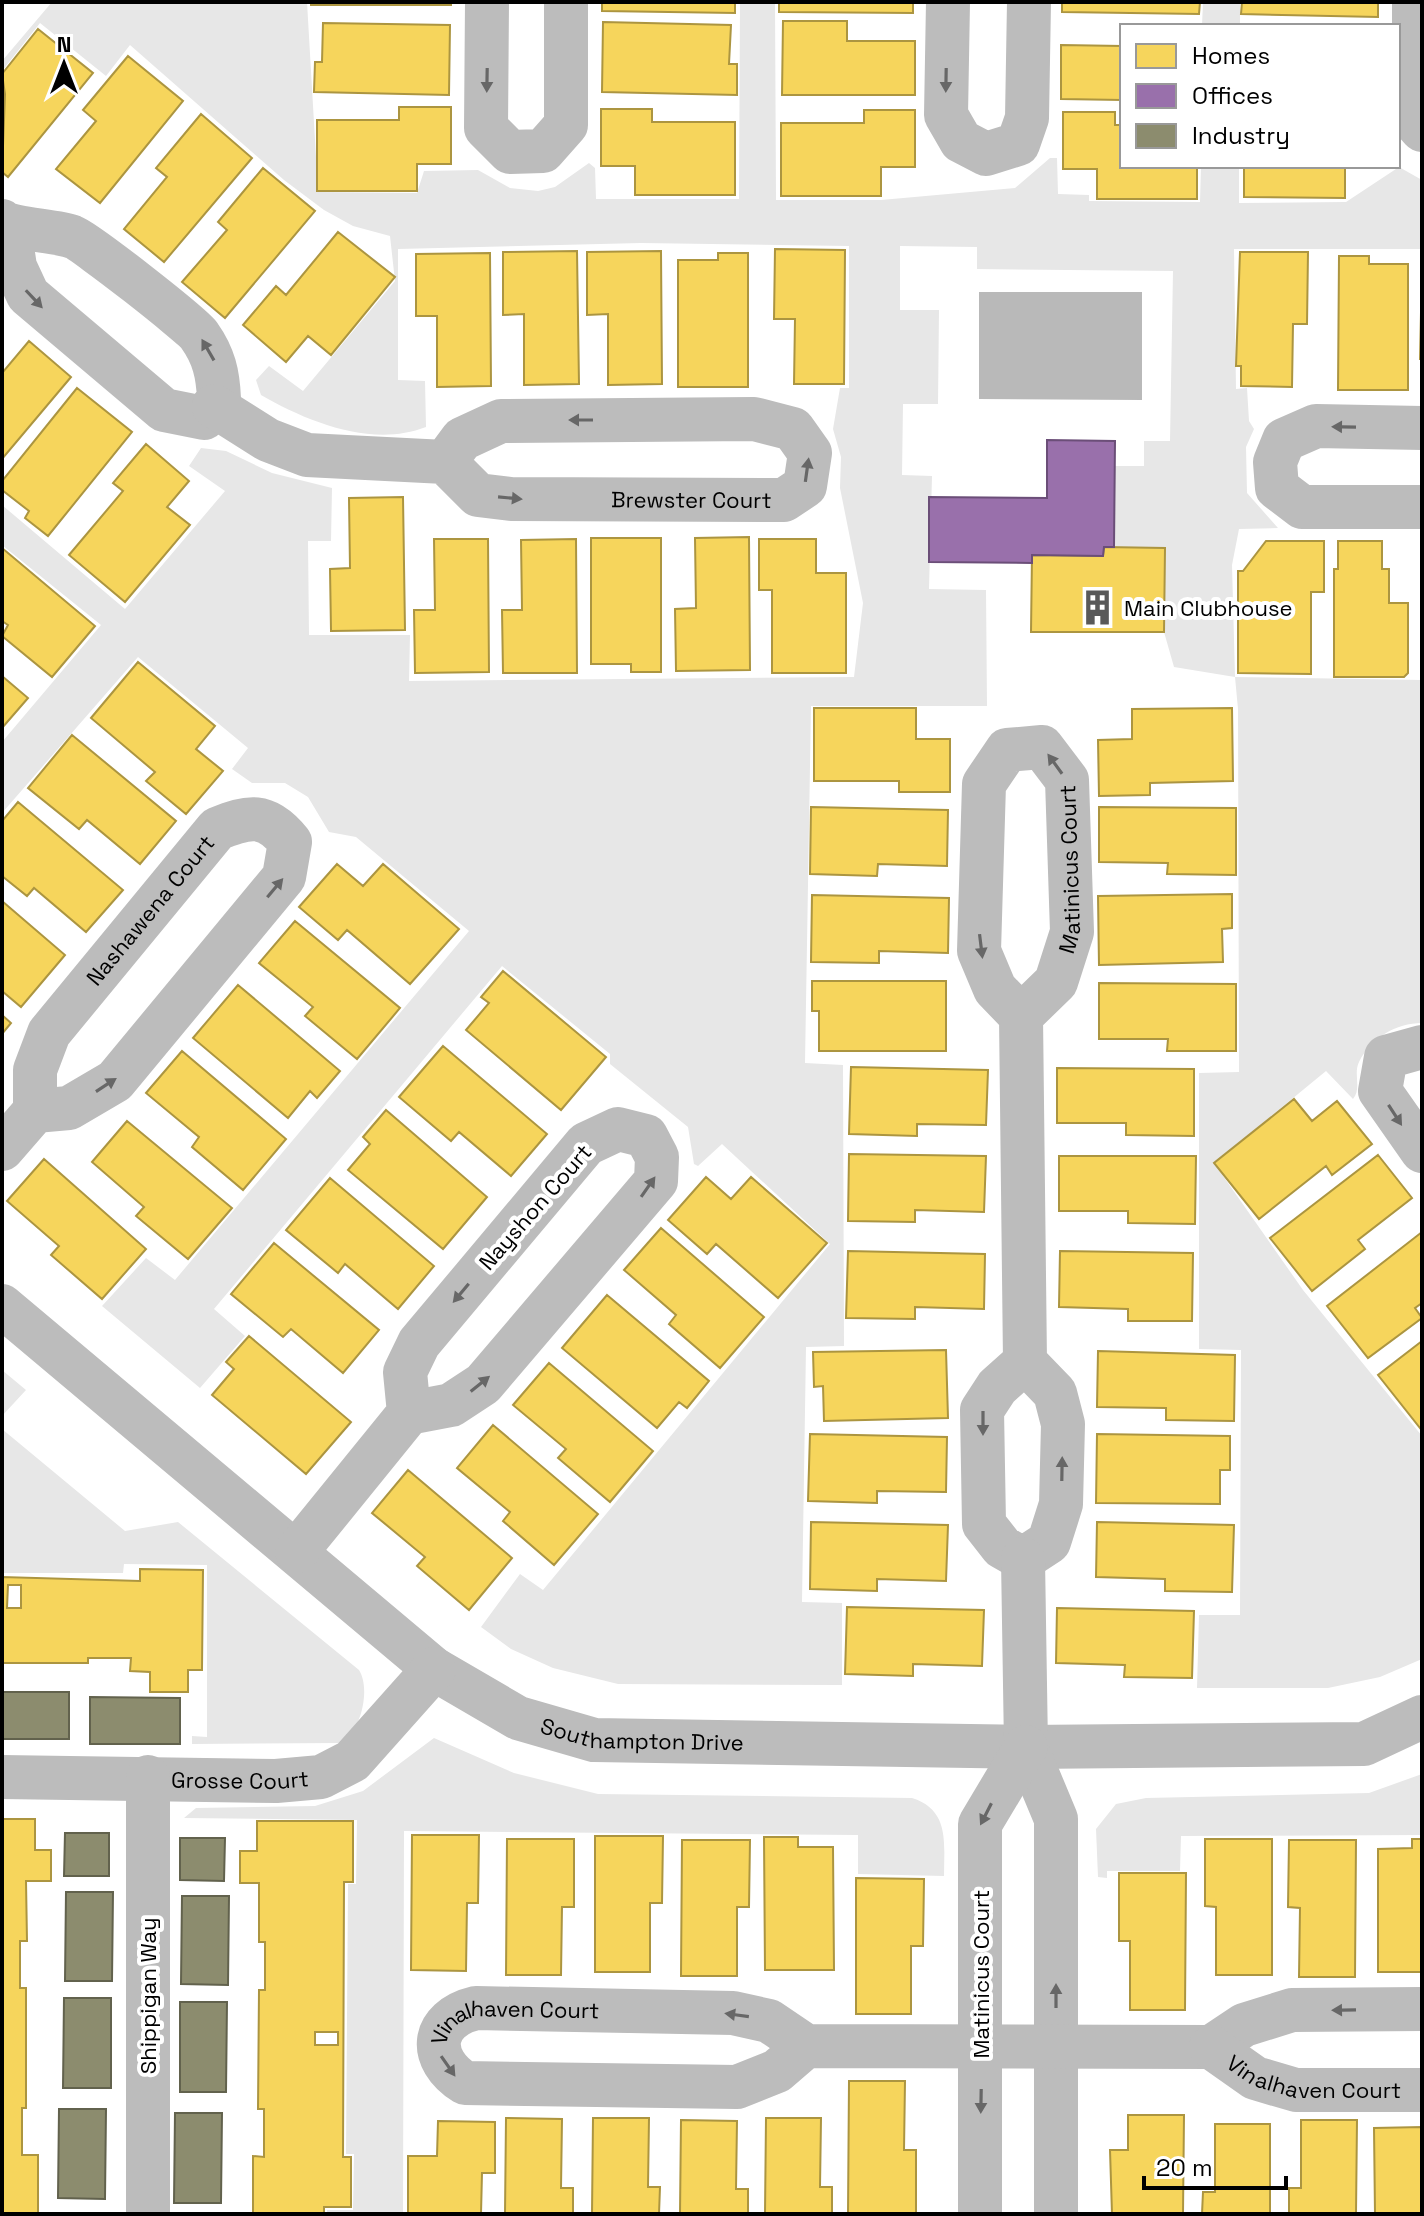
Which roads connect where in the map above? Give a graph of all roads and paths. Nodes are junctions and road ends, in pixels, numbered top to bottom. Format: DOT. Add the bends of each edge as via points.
graph roads {
  1 [pos="487,2"];
  2 [pos="566,2"];
  3 [pos="948,2"];
  4 [pos="1029,2"];
  5 [pos="1414,2"];
  6 [pos="1422,130"];
  7 [pos="5,224"];
  8 [pos="214,406"];
  9 [pos="1422,428"];
  10 [pos="445,462"];
  11 [pos="1422,507"];
  12 [pos="1021,1016"];
  13 [pos="1422,1047"];
  14 [pos="35,1111"];
  15 [pos="2,1149"];
  16 [pos="1422,1151"];
  17 [pos="2,1306"];
  18 [pos="1025,1362"];
  19 [pos="409,1413"];
  20 [pos="297,1551"];
  21 [pos="1023,1559"];
  22 [pos="434,1669"];
  23 [pos="1422,1717"];
  24 [pos="1026,1747"];
  25 [pos="2,1777"];
  26 [pos="148,1777"];
  27 [pos="1422,2009"];
  28 [pos="806,2046"];
  29 [pos="982,2047"];
  30 [pos="1056,2047"];
  31 [pos="1211,2047"];
  32 [pos="1422,2090"];
  33 [pos="148,2214"];
  34 [pos="980,2214"];
  35 [pos="1056,2214"];
  1 -- 2 [label="street, one-way" via="486,128 510,152 543,151 566,125"];
  3 -- 4 [label="street, one-way" via="946,115 961,141 986,154 1018,144 1027,118"];
  5 -- 6 [label="street" via="1414,121"];
  8 -- 7 [label="street, one-way" via="219,399 218,368 198,333 77,238"];
  7 -- 8 [label="street, one-way" via="28,295 164,410 204,418"];
  8 -- 10 [label="street" via="268,440 307,455"];
  9 -- 11 [label="street, one-way" via="1316,426 1284,440 1275,462 1277,488 1302,507"];
  10 -- 10 [label="street, Brewster Court, one-way" via="478,495 511,499 784,500 805,486 810,453 793,429 754,419 501,421 462,439"];
  12 -- 12 [label="street, Matinicus Court, one-way" via="1056,982 1072,932 1067,780 1042,747 1007,750 984,784 979,951 995,989"];
  12 -- 18 [label="street"];
  13 -- 16 [label="street, one-way" via="1386,1057 1380,1091"];
  14 -- 14 [label="street, Nashawena Court, one-way" via="69,1108 115,1081 284,877 290,842 277,826 247,817 217,829 49,1033 35,1070"];
  14 -- 15 [label="street"];
  17 -- 20 [label="street, Southampton Drive"];
  21 -- 18 [label="street, one-way" via="1049,1542 1061,1504 1063,1424 1055,1393"];
  18 -- 21 [label="street, one-way" via="997,1387 982,1410 984,1524 1002,1547"];
  19 -- 19 [label="street, Nayshon Court, one-way" via="451,1405 494,1372 656,1181 657,1157 646,1136 618,1129 586,1144 419,1343 405,1372"];
  19 -- 20 [label="street"];
  20 -- 22 [label="street, Southampton Drive"];
  21 -- 24 [label="street"];
  22 -- 24 [label="street, Southampton Drive" via="518,1718 594,1740"];
  22 -- 26 [label="street, Grosse Court" via="352,1761 321,1777"];
  23 -- 24 [label="street, Southampton Drive" via="1364,1744"];
  24 -- 29 [label="street, Matinicus Court, one-way" via="980,1824"];
  30 -- 24 [label="street, one-way" via="1056,1819"];
  25 -- 26 [label="street, Grosse Court"];
  26 -- 33 [label="street, Shippigan Way"];
  27 -- 31 [label="street, Vinalhaven Court, one-way" via="1292,2010 1244,2025"];
  28 -- 28 [label="street, Vinalhaven Court, one-way" via="769,2021 733,2013 476,2008 456,2013 442,2028 438,2046 443,2065 465,2083 737,2087 777,2071"];
  28 -- 29 [label="street, Vinalhaven Court"];
  29 -- 30 [label="street, Vinalhaven Court"];
  29 -- 34 [label="street, Matinicus Court, one-way"];
  30 -- 31 [label="street, Vinalhaven Court"];
  30 -- 35 [label="street"];
  31 -- 32 [label="street, Vinalhaven Court" via="1255,2078 1296,2090"];
}
